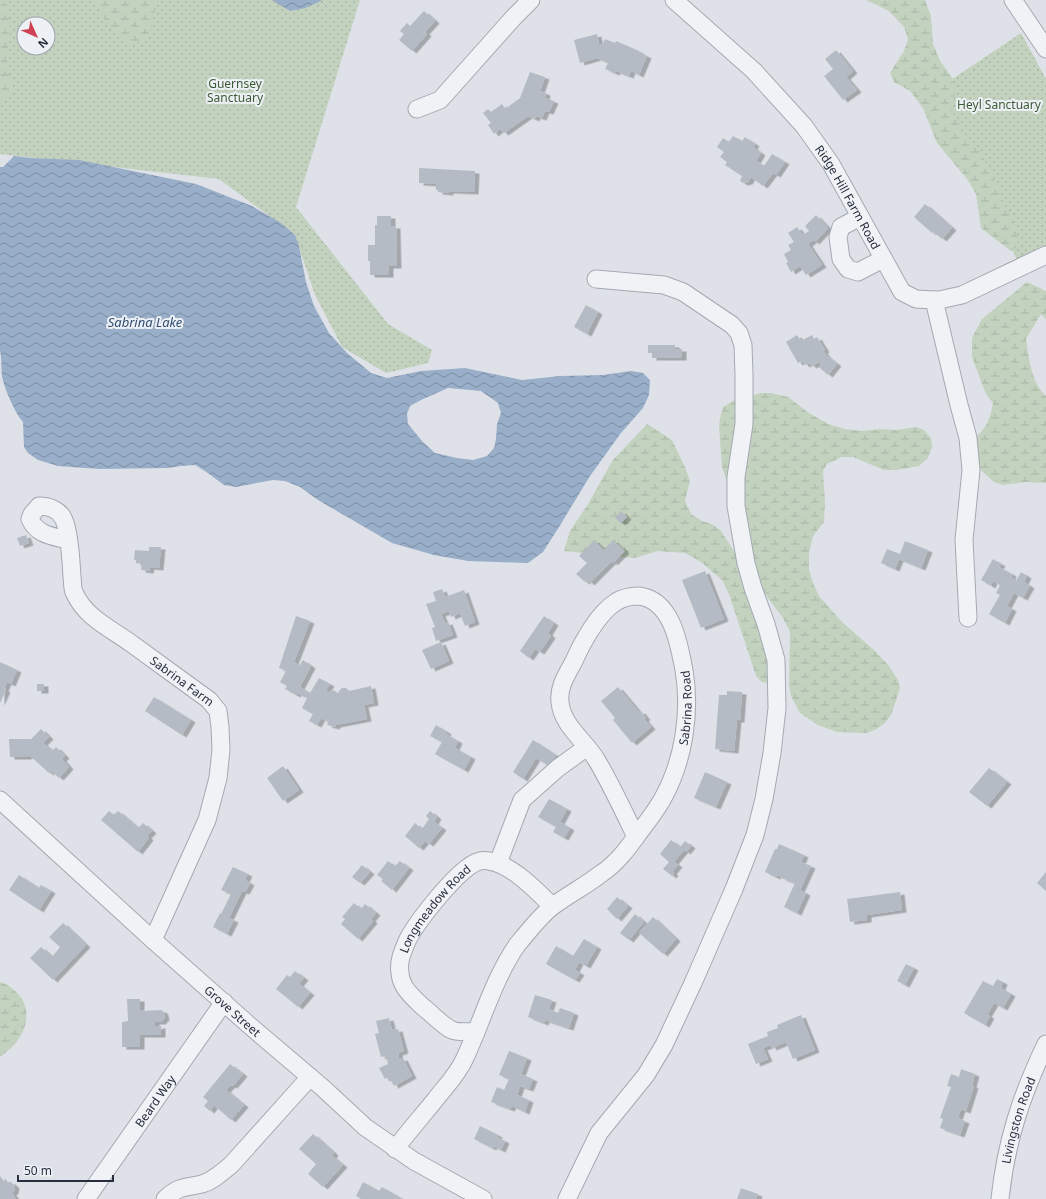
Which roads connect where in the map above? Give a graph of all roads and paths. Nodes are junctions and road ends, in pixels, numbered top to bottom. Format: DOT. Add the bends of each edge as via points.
graph roads {
  1 [pos="530,0"];
  2 [pos="674,0"];
  3 [pos="1013,0"];
  4 [pos="1046,49"];
  5 [pos="417,110"];
  6 [pos="860,217"];
  7 [pos="1046,255"];
  8 [pos="883,259"];
  9 [pos="596,279"];
  10 [pos="934,300"];
  11 [pos="68,540"];
  12 [pos="968,618"];
  13 [pos="587,747"];
  14 [pos="4,808"];
  15 [pos="636,837"];
  16 [pos="498,863"];
  17 [pos="552,906"];
  18 [pos="153,940"];
  19 [pos="224,1002"];
  20 [pos="452,1030"];
  21 [pos="476,1032"];
  22 [pos="1046,1044"];
  23 [pos="466,1056"];
  24 [pos="310,1077"];
  25 [pos="395,1149"];
  26 [pos="86,1199"];
  27 [pos="165,1199"];
  28 [pos="483,1199"];
  29 [pos="567,1199"];
  30 [pos="1000,1199"];
  1 -- 5 [label="street" via="440,100"];
  2 -- 6 [label="street, Ridge Hill Farm Road" via="754,71 804,126 831,164"];
  3 -- 4 [label="street"];
  6 -- 8 [label="street, Ridge Hill Farm Road"];
  6 -- 8 [label="street" via="841,227 838,237 841,259 848,269 858,272"];
  7 -- 10 [label="street, Ridge Hill Farm Road" via="962,295"];
  8 -- 10 [label="street, Ridge Hill Farm Road" via="902,292 916,299"];
  9 -- 29 [label="street" via="664,285 683,292 732,325 739,333 744,360 744,424 736,477 736,506 746,563 776,660 777,708 772,753 755,835 693,983 664,1045 646,1074 599,1133"];
  10 -- 12 [label="street" via="968,438 971,470 964,540"];
  11 -- 18 [label="street, Sabrina Farm" via="74,591 82,606 94,618 209,700 218,711 221,750 218,778 208,820"];
  13 -- 15 [label="street, Sabrina Road" via="614,791"];
  13 -- 15 [label="street, Sabrina Road" via="569,725 562,711 559,697 563,682 590,632 609,607 623,598 642,596 663,610 675,630 687,691 687,711 680,752 671,781 656,810"];
  13 -- 16 [label="street" via="558,768 522,800"];
  14 -- 18 [label="street, Grove Street"];
  15 -- 17 [label="street, Sabrina Road" via="602,874"];
  16 -- 17 [label="street, Longmeadow Road" via="531,884"];
  16 -- 20 [label="street, Longmeadow Road" via="478,861 467,867 416,926 400,959 400,973 406,990"];
  17 -- 21 [label="street" via="517,946 498,980"];
  18 -- 19 [label="street, Grove Street"];
  19 -- 24 [label="street, Grove Street"];
  19 -- 26 [label="street, Beard Way"];
  20 -- 21 [label="street"];
  20 -- 23 [label="street, Longmeadow Road"];
  21 -- 23 [label="street"];
  22 -- 30 [label="street, Livingston Road" via="1016,1116 1002,1177"];
  23 -- 25 [label="street" via="448,1084"];
  24 -- 25 [label="street, Grove Street" via="364,1127"];
  24 -- 27 [label="street" via="231,1165 203,1183 184,1187"];
  25 -- 28 [label="street, Grove Street"];
}
